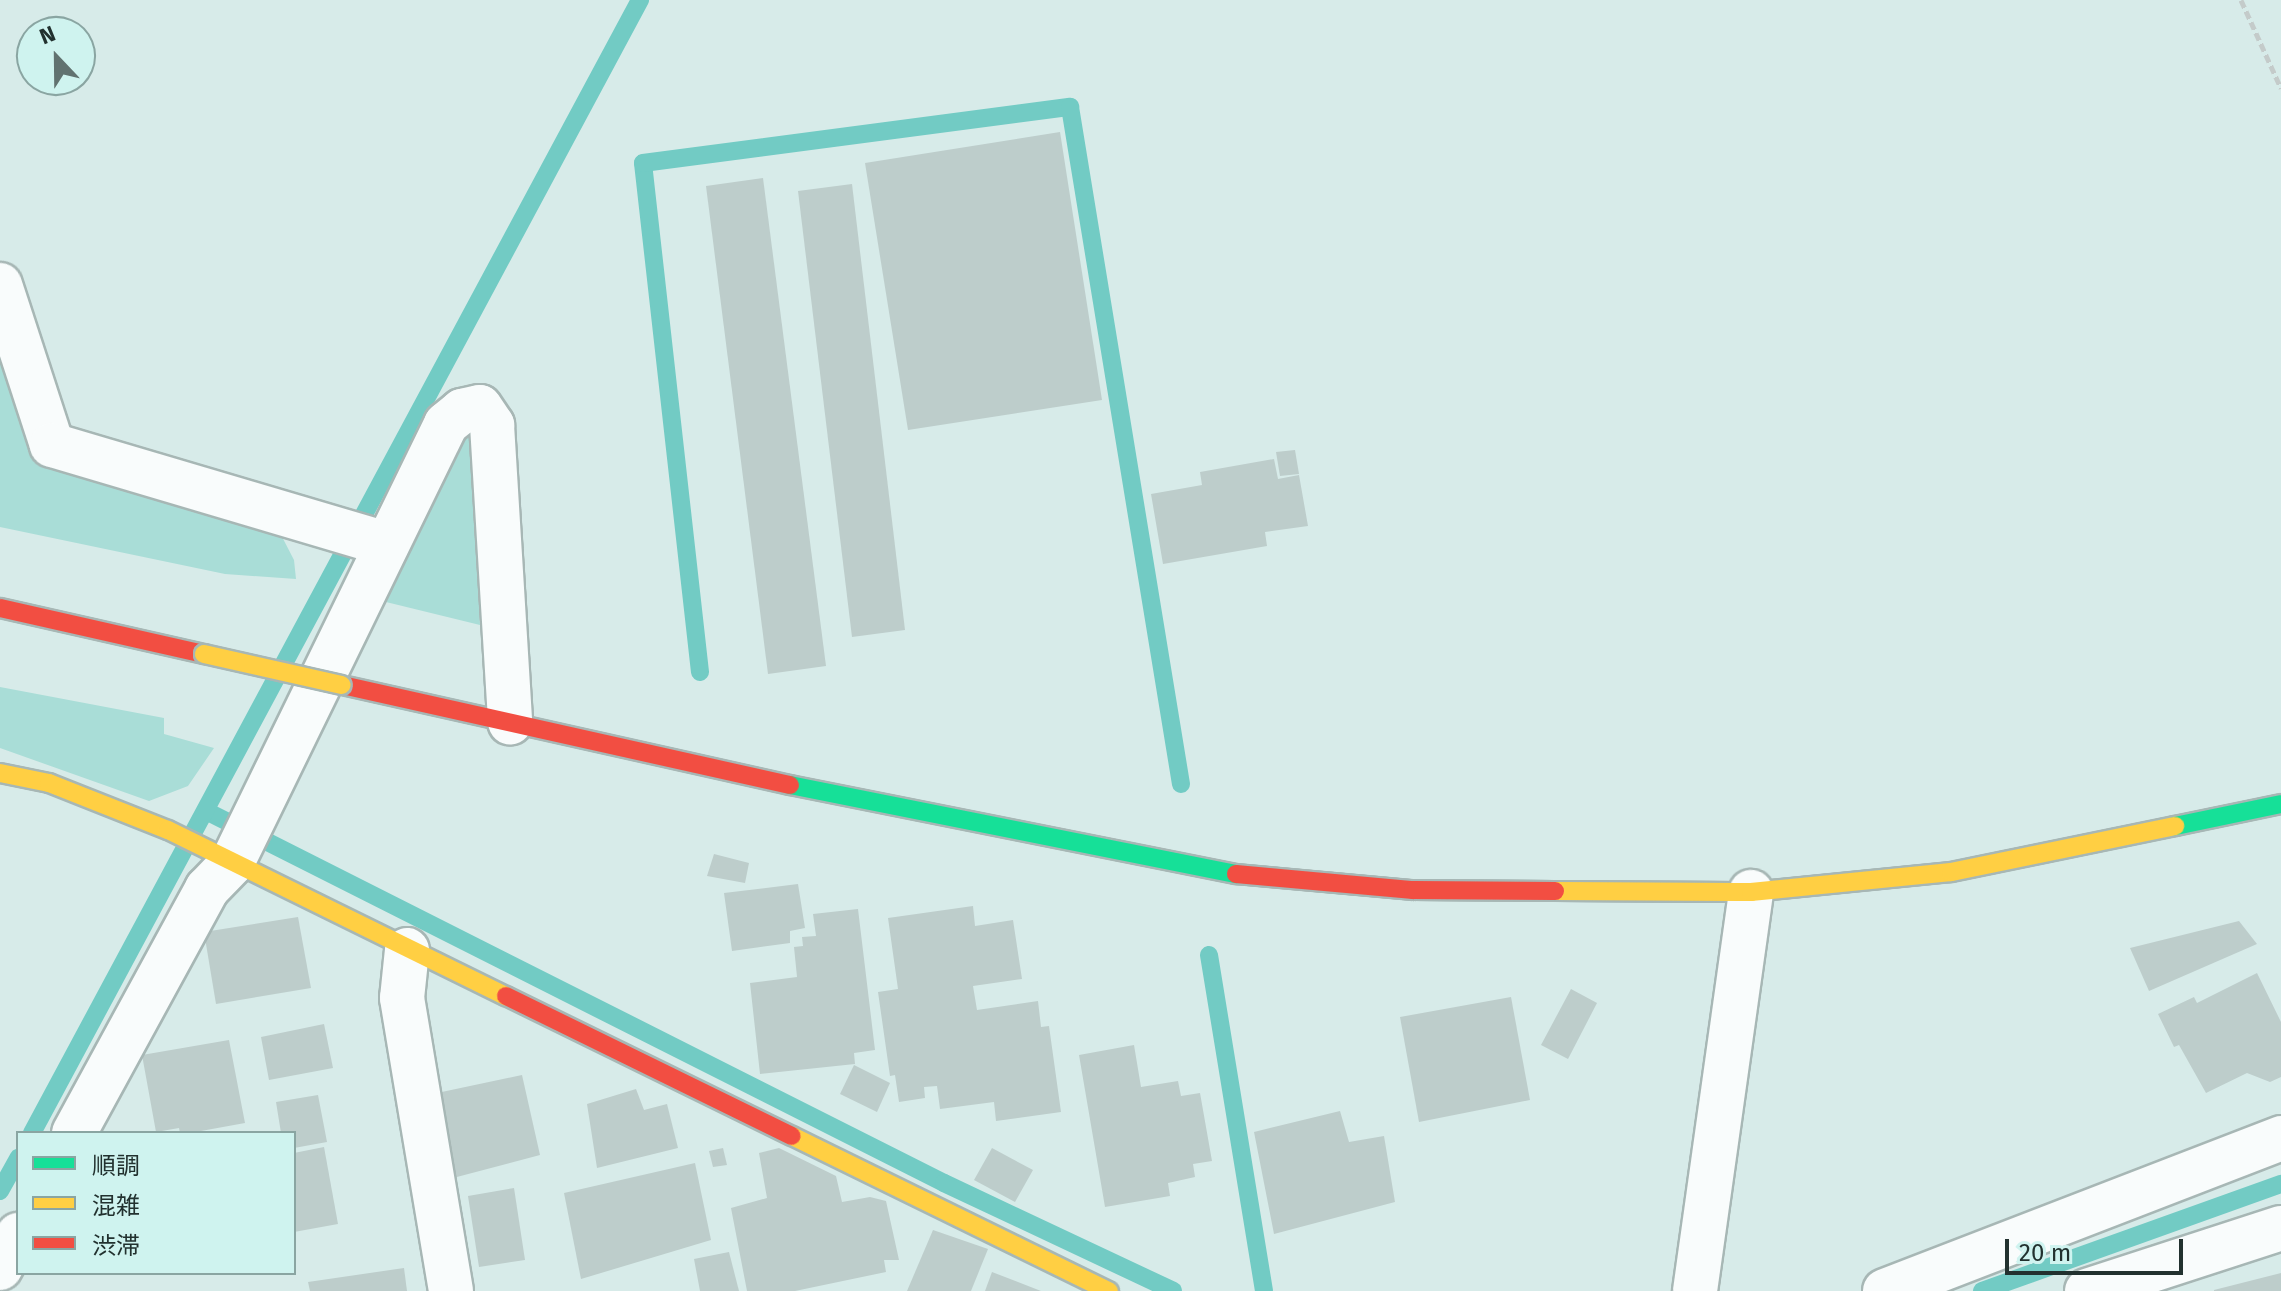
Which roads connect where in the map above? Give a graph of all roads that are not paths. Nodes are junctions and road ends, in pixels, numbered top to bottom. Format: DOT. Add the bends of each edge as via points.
graph roads {
  1 [pos="0,285"];
  2 [pos="364,537"];
  3 [pos="0,608"];
  4 [pos="510,722"];
  5 [pos="0,773"];
  6 [pos="2281,804"];
  7 [pos="232,843"];
  8 [pos="1751,892"];
  9 [pos="407,950"];
  10 [pos="75,1131"];
  11 [pos="2281,1138"];
  12 [pos="2281,1228"];
  13 [pos="16,1239"];
  14 [pos="0,1268"];
  15 [pos="451,1291"];
  16 [pos="1109,1291"];
  17 [pos="1695,1291"];
  18 [pos="1885,1291"];
  19 [pos="2087,1291"];
  1 -- 2 [label="street" via="52,445"];
  2 -- 4 [label="street" via="446,424 462,411 480,407 492,425"];
  2 -- 7 [label="street"];
  3 -- 4 [label="street, bridge"];
  4 -- 8 [label="street" via="900,810 1234,874 1413,890"];
  5 -- 7 [label="street" via="49,783 168,830"];
  6 -- 8 [label="street" via="1951,872"];
  7 -- 9 [label="street"];
  7 -- 10 [label="street"];
  8 -- 17 [label="street"];
  9 -- 15 [label="street" via="402,998"];
  9 -- 16 [label="street"];
  11 -- 18 [label="street"];
  12 -- 19 [label="street"];
  13 -- 14 [label="street"];
}
